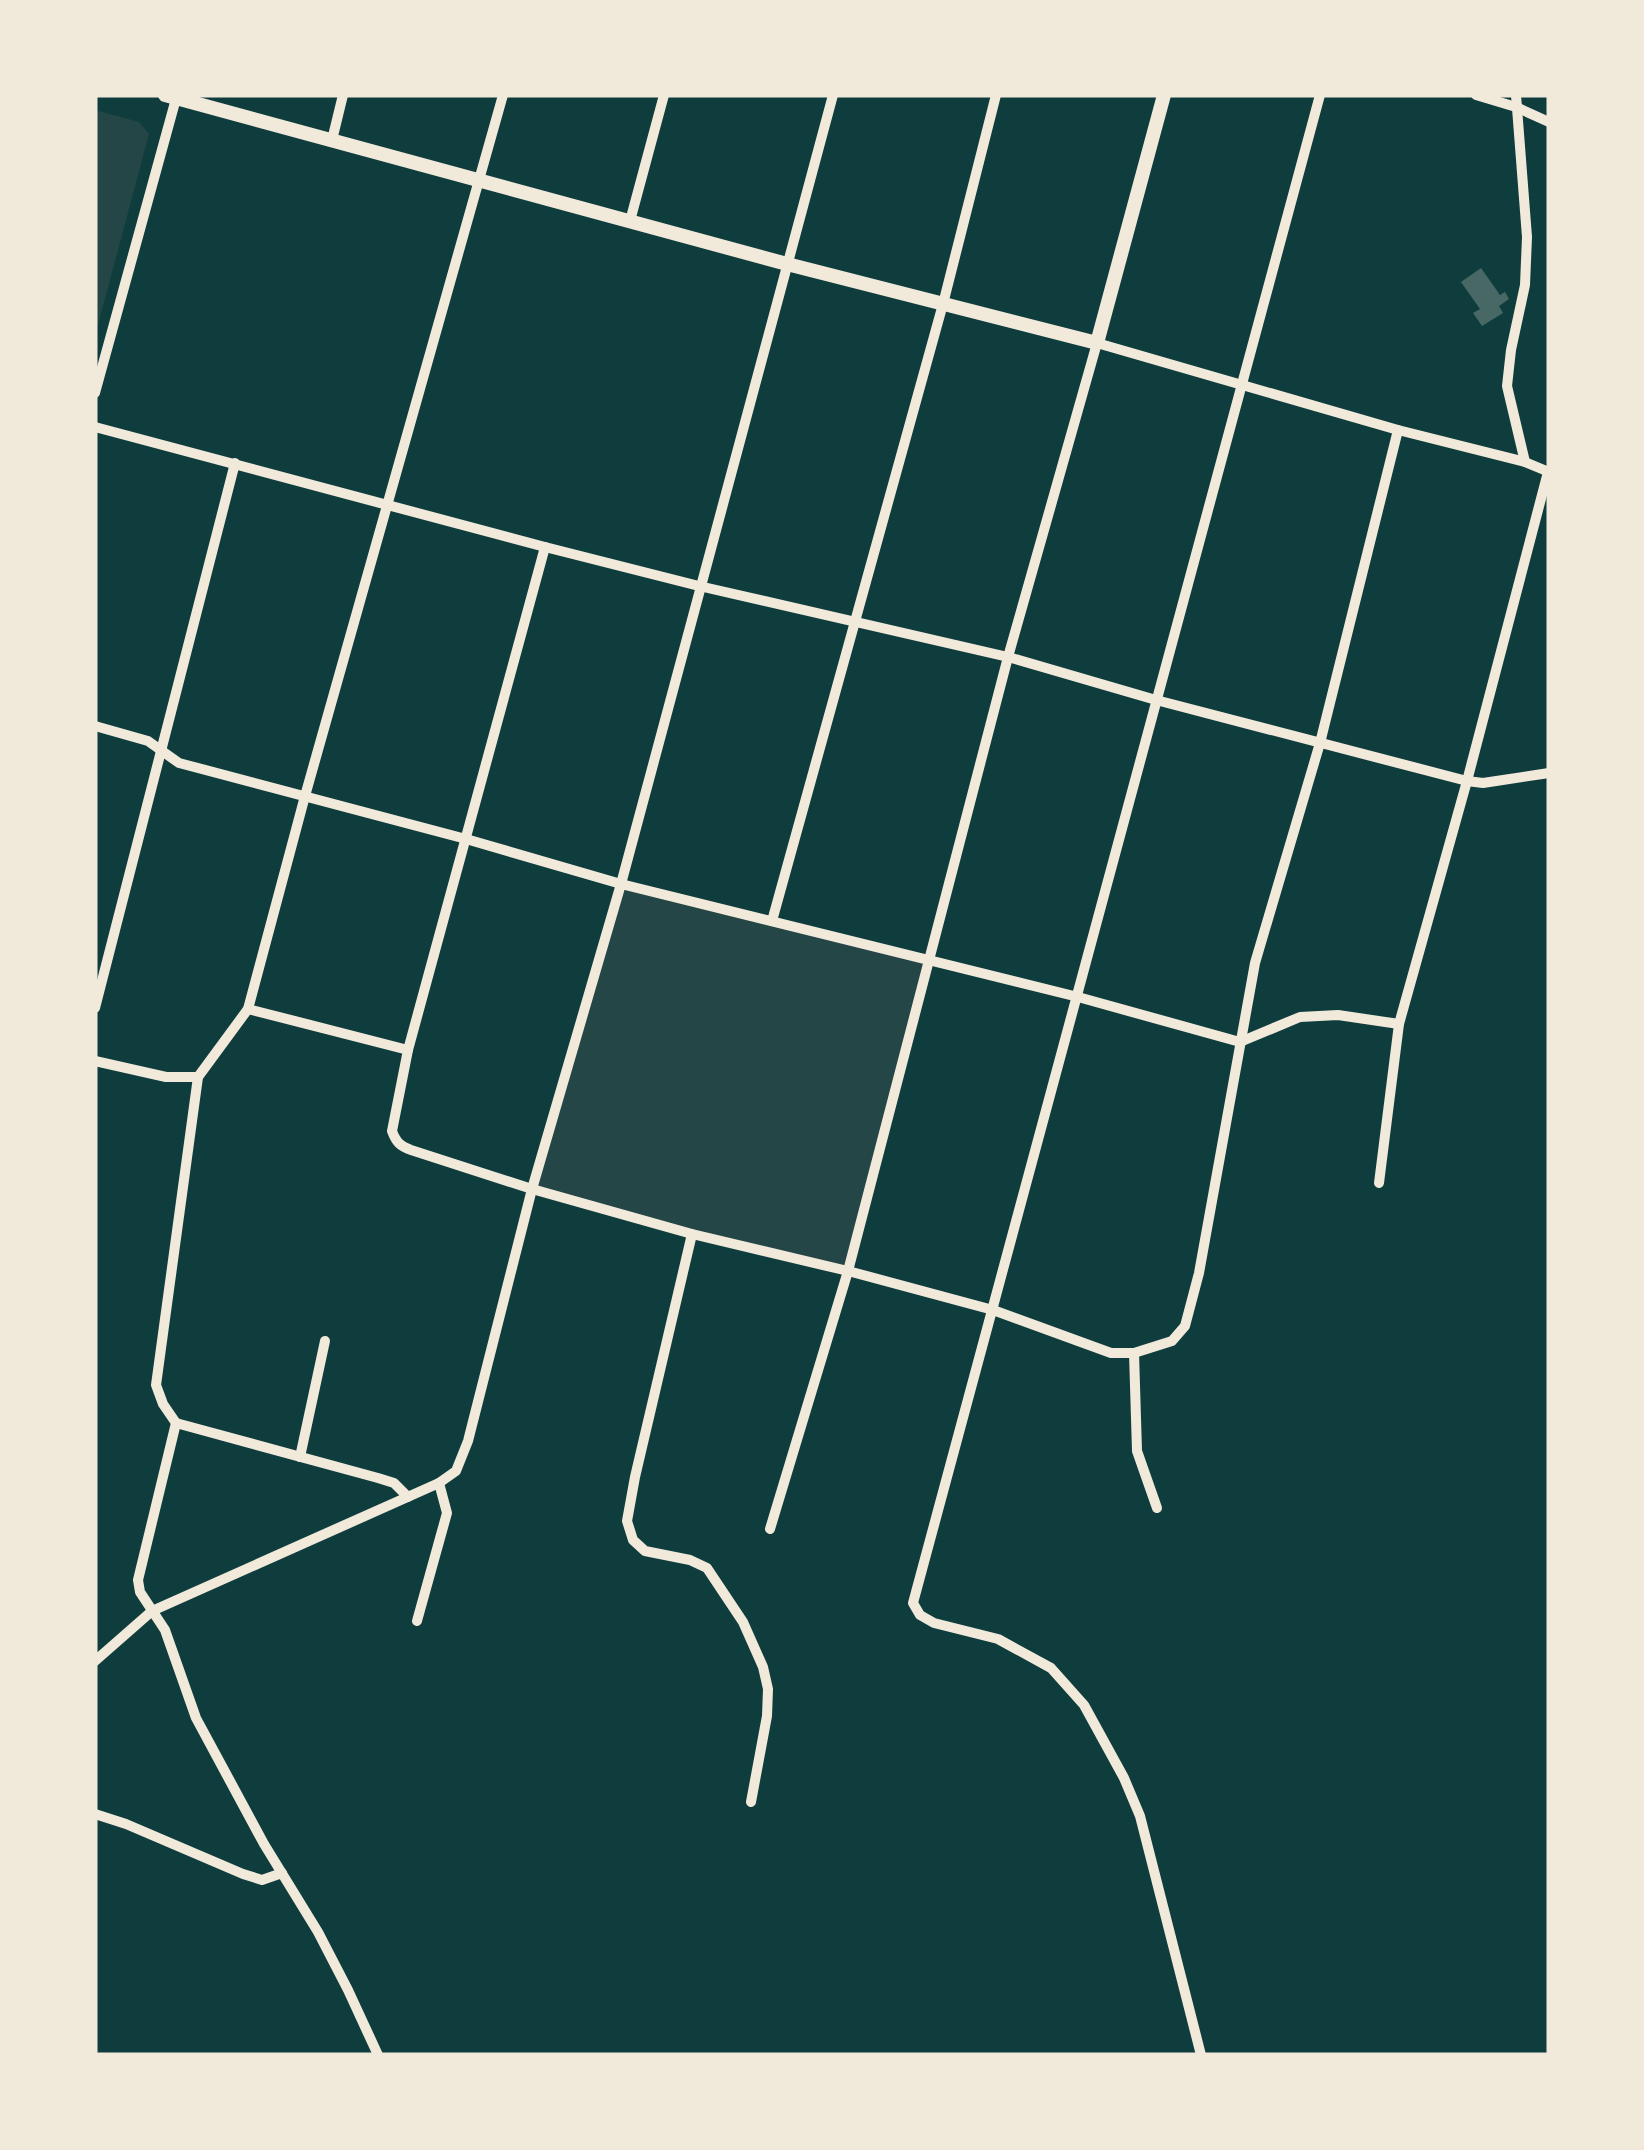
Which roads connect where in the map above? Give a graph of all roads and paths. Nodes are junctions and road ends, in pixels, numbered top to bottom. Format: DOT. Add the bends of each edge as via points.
graph roads {
  1 [pos="343,95"];
  2 [pos="503,95"];
  3 [pos="664,95"];
  4 [pos="833,95"];
  5 [pos="996,95"];
  6 [pos="1164,95"];
  7 [pos="1320,95"];
  8 [pos="1476,95"];
  9 [pos="173,96"];
  10 [pos="1516,101"];
  11 [pos="1549,122"];
  12 [pos="332,140"];
  13 [pos="481,181"];
  14 [pos="630,222"];
  15 [pos="787,264"];
  16 [pos="944,304"];
  17 [pos="1097,342"];
  18 [pos="1242,384"];
  19 [pos="95,391"];
  20 [pos="95,428"];
  21 [pos="1398,430"];
  22 [pos="1524,462"];
  23 [pos="236,463"];
  24 [pos="1548,472"];
  25 [pos="389,504"];
  26 [pos="545,547"];
  27 [pos="699,586"];
  28 [pos="857,621"];
  29 [pos="1008,657"];
  30 [pos="1156,700"];
  31 [pos="95,726"];
  32 [pos="1320,743"];
  33 [pos="162,751"];
  34 [pos="1549,773"];
  35 [pos="1467,781"];
  36 [pos="305,796"];
  37 [pos="466,839"];
  38 [pos="621,884"];
  39 [pos="772,921"];
  40 [pos="930,959"];
  41 [pos="1078,997"];
  42 [pos="95,1008"];
  43 [pos="248,1009"];
  44 [pos="1399,1024"];
  45 [pos="1240,1042"];
  46 [pos="408,1050"];
  47 [pos="95,1060"];
  48 [pos="198,1077"];
  49 [pos="1379,1182"];
  50 [pos="532,1189"];
  51 [pos="692,1234"];
  52 [pos="848,1270"];
  53 [pos="993,1310"];
  54 [pos="325,1342"];
  55 [pos="1134,1354"];
  56 [pos="176,1423"];
  57 [pos="300,1457"];
  58 [pos="439,1482"];
  59 [pos="408,1497"];
  60 [pos="1158,1508"];
  61 [pos="770,1529"];
  62 [pos="152,1611"];
  63 [pos="417,1621"];
  64 [pos="95,1661"];
  65 [pos="751,1802"];
  66 [pos="95,1814"];
  67 [pos="282,1873"];
  68 [pos="378,2055"];
  69 [pos="1201,2055"];
  1 -- 12 [label="street"];
  2 -- 13 [label="street"];
  3 -- 14 [label="street"];
  4 -- 15 [label="street"];
  5 -- 16 [label="street"];
  6 -- 17 [label="street"];
  7 -- 18 [label="street"];
  8 -- 10 [label="street"];
  9 -- 12 [label="street"];
  9 -- 19 [label="street"];
  10 -- 11 [label="street"];
  10 -- 22 [label="street" via="1528,237 1507,386"];
  12 -- 13 [label="street"];
  13 -- 14 [label="street"];
  13 -- 25 [label="street"];
  14 -- 15 [label="street"];
  15 -- 16 [label="street"];
  15 -- 27 [label="street"];
  16 -- 17 [label="street"];
  16 -- 28 [label="street"];
  17 -- 18 [label="street"];
  17 -- 29 [label="street"];
  18 -- 21 [label="street"];
  18 -- 30 [label="street"];
  20 -- 23 [label="street"];
  21 -- 22 [label="street"];
  21 -- 32 [label="street"];
  22 -- 24 [label="street"];
  23 -- 25 [label="street"];
  23 -- 33 [label="street"];
  24 -- 35 [label="street"];
  25 -- 26 [label="street"];
  25 -- 36 [label="street"];
  26 -- 27 [label="street"];
  26 -- 37 [label="street"];
  27 -- 28 [label="street"];
  27 -- 38 [label="street"];
  28 -- 29 [label="street"];
  28 -- 39 [label="street"];
  29 -- 30 [label="street"];
  29 -- 40 [label="street"];
  30 -- 32 [label="street"];
  30 -- 41 [label="street"];
  31 -- 33 [label="street"];
  32 -- 35 [label="street"];
  32 -- 45 [label="street" via="1255,963"];
  33 -- 36 [label="street" via="179,763"];
  33 -- 42 [label="street"];
  34 -- 35 [label="street"];
  35 -- 44 [label="street"];
  36 -- 37 [label="street"];
  36 -- 43 [label="street"];
  37 -- 38 [label="street"];
  37 -- 46 [label="street"];
  38 -- 39 [label="street"];
  38 -- 50 [label="street"];
  39 -- 40 [label="street"];
  40 -- 41 [label="street"];
  40 -- 52 [label="street"];
  41 -- 45 [label="street"];
  41 -- 53 [label="street"];
  43 -- 46 [label="street"];
  43 -- 48 [label="street"];
  44 -- 45 [label="street" via="1300,1016"];
  44 -- 49 [label="street"];
  45 -- 55 [label="street" via="1185,1326 1172,1342"];
  46 -- 50 [label="street" via="392,1131 400,1146"];
  47 -- 48 [label="street"];
  48 -- 56 [label="street" via="156,1384"];
  50 -- 51 [label="street"];
  50 -- 58 [label="street" via="468,1440 456,1471"];
  51 -- 52 [label="street"];
  51 -- 65 [label="street" via="628,1521 645,1552 706,1568 743,1622 768,1689"];
  52 -- 53 [label="street"];
  52 -- 61 [label="street"];
  53 -- 55 [label="street" via="1110,1353"];
  53 -- 69 [label="street" via="913,1602 934,1624 998,1639 1051,1668 1084,1706 1140,1816"];
  54 -- 57 [label="street"];
  55 -- 60 [label="street" via="1137,1451"];
  56 -- 57 [label="street"];
  56 -- 62 [label="street" via="138,1580"];
  57 -- 59 [label="street" via="394,1483"];
  58 -- 59 [label="street"];
  58 -- 63 [label="street" via="447,1513"];
  59 -- 62 [label="street"];
  62 -- 64 [label="street"];
  62 -- 67 [label="street" via="196,1718"];
  66 -- 67 [label="street" via="262,1880"];
  67 -- 68 [label="street"];
}
